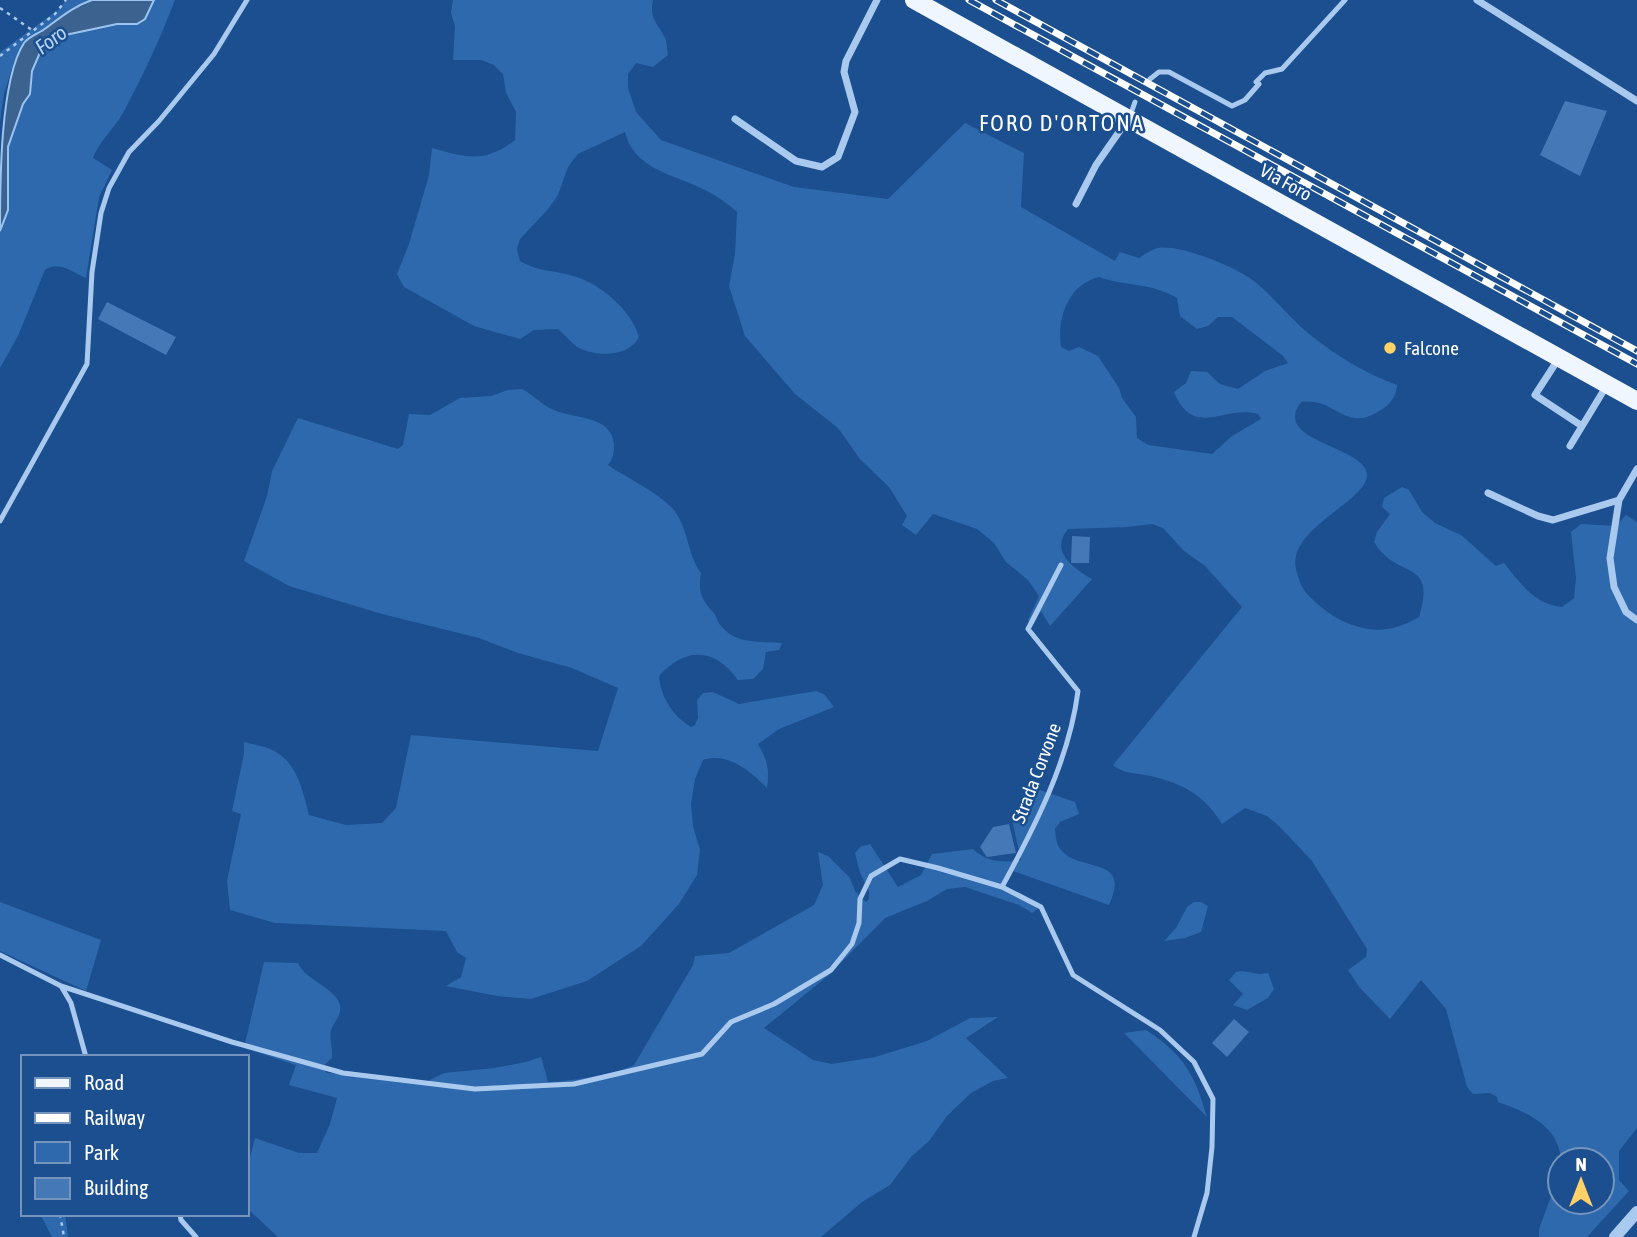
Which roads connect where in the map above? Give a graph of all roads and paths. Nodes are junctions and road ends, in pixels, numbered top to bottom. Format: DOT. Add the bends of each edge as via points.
graph roads {
  1 [pos="66,0"];
  2 [pos="247,0"];
  3 [pos="877,0"];
  4 [pos="914,0"];
  5 [pos="1345,0"];
  6 [pos="1477,0"];
  7 [pos="0,8"];
  8 [pos="33,31"];
  9 [pos="0,56"];
  10 [pos="1150,79"];
  11 [pos="1637,101"];
  12 [pos="1132,111"];
  13 [pos="735,119"];
  14 [pos="1076,204"];
  15 [pos="1559,357"];
  16 [pos="1608,385"];
  17 [pos="1637,401"];
  18 [pos="1582,426"];
  19 [pos="1570,446"];
  20 [pos="1637,469"];
  21 [pos="1488,493"];
  22 [pos="1619,500"];
  23 [pos="0,520"];
  24 [pos="1060,565"];
  25 [pos="1637,620"];
  26 [pos="1002,887"];
  27 [pos="0,955"];
  28 [pos="61,986"];
  29 [pos="85,1055"];
  30 [pos="1637,1212"];
  31 [pos="60,1216"];
  32 [pos="180,1216"];
  33 [pos="64,1237"];
  34 [pos="196,1237"];
  35 [pos="1194,1237"];
  36 [pos="1615,1237"];
  1 -- 8 [label="path"];
  2 -- 23 [label="lane" via="214,54 129,152 109,188 92,272 87,364"];
  3 -- 13 [label="street" via="846,61 844,72 855,112 838,157 822,167 796,161"];
  4 -- 12 [label="main road, Via Foro"];
  5 -- 10 [label="lane" via="1282,69 1265,73 1245,100 1232,106 1169,72"];
  6 -- 11 [label="street"];
  7 -- 8 [label="path"];
  8 -- 9 [label="path"];
  12 -- 14 [label="street"];
  12 -- 15 [label="main road, Via Foro"];
  15 -- 16 [label="main road, Via Foro"];
  15 -- 18 [label="street" via="1535,395"];
  16 -- 17 [label="main road, Via Foro"];
  16 -- 18 [label="street"];
  18 -- 19 [label="street"];
  20 -- 22 [label="street"];
  21 -- 22 [label="street" via="1553,520"];
  22 -- 25 [label="street" via="1611,568 1614,587 1626,611"];
  24 -- 26 [label="lane, Strada Corvone" via="1028,629 1078,691 1074,719 1044,802"];
  26 -- 28 [label="lane" via="900,859 871,876 860,899 852,944 831,970 775,1004 732,1022 702,1054 574,1084 475,1089 343,1073"];
  26 -- 35 [label="lane" via="1041,907 1073,975 1160,1030 1194,1062 1213,1099 1207,1193"];
  27 -- 28 [label="lane"];
  28 -- 29 [label="lane" via="71,1003"];
  30 -- 36 [label="street"];
  31 -- 33 [label="path"];
  32 -- 34 [label="lane"];
}
